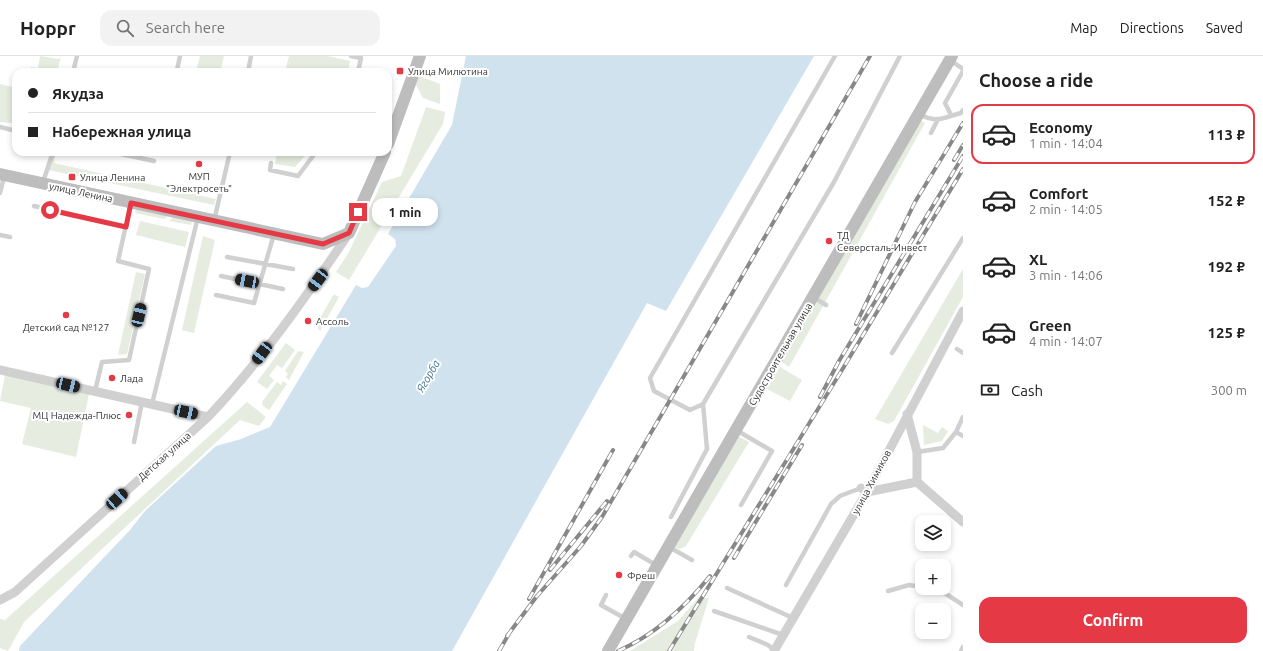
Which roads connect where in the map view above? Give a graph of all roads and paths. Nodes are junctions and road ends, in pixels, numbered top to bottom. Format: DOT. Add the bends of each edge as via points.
graph roads {
  1 [pos="77,56"];
  2 [pos="180,56"];
  3 [pos="252,56"];
  4 [pos="351,56"];
  5 [pos="420,56"];
  6 [pos="835,56"];
  7 [pos="900,56"];
  8 [pos="950,58"];
  9 [pos="74,68"];
  10 [pos="177,68"];
  11 [pos="249,68"];
  12 [pos="359,68"];
  13 [pos="963,70"];
  14 [pos="963,110"];
  15 [pos="919,114"];
  16 [pos="950,115"];
  17 [pos="938,119"];
  18 [pos="0,127"];
  19 [pos="12,130"];
  20 [pos="392,133"];
  21 [pos="931,133"];
  22 [pos="52,156"];
  23 [pos="131,156"];
  24 [pos="229,156"];
  25 [pos="313,156"];
  26 [pos="383,156"];
  27 [pos="154,161"];
  28 [pos="271,163"];
  29 [pos="2,174"];
  30 [pos="43,183"];
  31 [pos="0,193"];
  32 [pos="131,203"];
  33 [pos="34,206"];
  34 [pos="198,217"];
  35 [pos="214,221"];
  36 [pos="126,227"];
  37 [pos="349,233"];
  38 [pos="274,234"];
  39 [pos="0,235"];
  40 [pos="10,237"];
  41 [pos="963,238"];
  42 [pos="227,257"];
  43 [pos="265,264"];
  44 [pos="293,269"];
  45 [pos="221,276"];
  46 [pos="260,283"];
  47 [pos="283,289"];
  48 [pos="216,295"];
  49 [pos="813,297"];
  50 [pos="826,305"];
  51 [pos="963,310"];
  52 [pos="957,349"];
  53 [pos="892,353"];
  54 [pos="963,353"];
  55 [pos="0,371"];
  56 [pos="96,391"];
  57 [pos="142,402"];
  58 [pos="152,404"];
  59 [pos="703,404"];
  60 [pos="907,414"];
  61 [pos="208,417"];
  62 [pos="963,417"];
  63 [pos="736,430"];
  64 [pos="956,432"];
  65 [pos="963,436"];
  66 [pos="134,442"];
  67 [pos="917,452"];
  68 [pos="917,482"];
  69 [pos="864,490"];
  70 [pos="688,498"];
  71 [pos="741,505"];
  72 [pos="671,517"];
  73 [pos="963,522"];
  74 [pos="668,546"];
  75 [pos="631,556"];
  76 [pos="692,560"];
  77 [pos="657,565"];
  78 [pos="786,585"];
  79 [pos="915,586"];
  80 [pos="727,588"];
  81 [pos="888,591"];
  82 [pos="606,595"];
  83 [pos="948,595"];
  84 [pos="0,600"];
  85 [pos="963,605"];
  86 [pos="714,611"];
  87 [pos="793,618"];
  88 [pos="626,619"];
  89 [pos="783,635"];
  90 [pos="748,637"];
  91 [pos="963,647"];
  92 [pos="774,650"];
  93 [pos="608,651"];
  94 [pos="961,651"];
  1 -- 9 [label="lane"];
  2 -- 10 [label="lane"];
  3 -- 11 [label="lane"];
  4 -- 12 [label="lane" via="361,58"];
  5 -- 20 [label="main road"];
  6 -- 59 [label="lane" via="650,378 654,391 690,410"];
  7 -- 59 [label="lane" via="834,182"];
  8 -- 13 [label="lane"];
  8 -- 15 [label="main road, Судостроительная улица"];
  13 -- 16 [label="lane" via="945,103"];
  14 -- 16 [label="lane" via="961,113"];
  15 -- 17 [label="lane" via="929,120"];
  15 -- 49 [label="main road, Судостроительная улица"];
  16 -- 17 [label="lane" via="945,119"];
  17 -- 21 [label="lane"];
  18 -- 19 [label="lane"];
  22 -- 30 [label="lane"];
  23 -- 27 [label="lane"];
  24 -- 35 [label="lane"];
  25 -- 28 [label="lane" via="298,176 270,170"];
  26 -- 37 [label="main road"];
  29 -- 30 [label="main road, улица Ленина"];
  29 -- 31 [label="lane"];
  30 -- 32 [label="main road, улица Ленина"];
  32 -- 34 [label="main road, улица Ленина"];
  32 -- 36 [label="lane"];
  33 -- 36 [label="lane"];
  34 -- 35 [label="main road, улица Ленина"];
  34 -- 58 [label="lane"];
  35 -- 38 [label="main road, улица Ленина"];
  36 -- 56 [label="lane" via="118,261 149,269 129,360 102,362"];
  37 -- 38 [label="main road, улица Ленина" via="323,244"];
  37 -- 61 [label="street, Детская улица" via="318,280 240,383"];
  38 -- 43 [label="lane"];
  39 -- 40 [label="lane"];
  41 -- 53 [label="lane"];
  42 -- 43 [label="lane"];
  43 -- 44 [label="lane"];
  43 -- 46 [label="lane"];
  45 -- 46 [label="lane"];
  46 -- 47 [label="lane"];
  46 -- 48 [label="lane" via="254,302"];
  49 -- 50 [label="lane"];
  49 -- 63 [label="main road, Судостроительная улица"];
  51 -- 60 [label="street, улица Химиков"];
  52 -- 54 [label="lane"];
  55 -- 56 [label="street"];
  56 -- 57 [label="street"];
  57 -- 58 [label="street"];
  57 -- 66 [label="lane"];
  58 -- 61 [label="street"];
  59 -- 70 [label="lane" via="707,449"];
  60 -- 67 [label="street"];
  60 -- 69 [label="street, улица Химиков"];
  61 -- 84 [label="street, Детская улица" via="15,592"];
  62 -- 64 [label="lane"];
  63 -- 70 [label="main road, Судостроительная улица"];
  63 -- 71 [label="lane" via="772,450"];
  64 -- 65 [label="lane"];
  64 -- 67 [label="lane" via="943,448"];
  67 -- 68 [label="street"];
  68 -- 69 [label="street"];
  68 -- 73 [label="street"];
  69 -- 78 [label="lane" via="840,496 831,504"];
  69 -- 87 [label="street, улица Химиков"];
  70 -- 72 [label="lane"];
  70 -- 74 [label="main road, Судостроительная улица"];
  74 -- 76 [label="lane"];
  74 -- 77 [label="main road, Судостроительная улица"];
  75 -- 77 [label="lane" via="634,552"];
  77 -- 88 [label="main road, Судостроительная улица"];
  79 -- 81 [label="lane" via="909,585"];
  80 -- 87 [label="lane"];
  82 -- 88 [label="lane" via="601,605"];
  83 -- 85 [label="lane"];
  86 -- 89 [label="lane"];
  87 -- 89 [label="street, улица Химиков"];
  88 -- 93 [label="main road, Судостроительная улица"];
  89 -- 92 [label="street, улица Химиков"];
  90 -- 92 [label="lane"];
  91 -- 94 [label="lane"];
}
